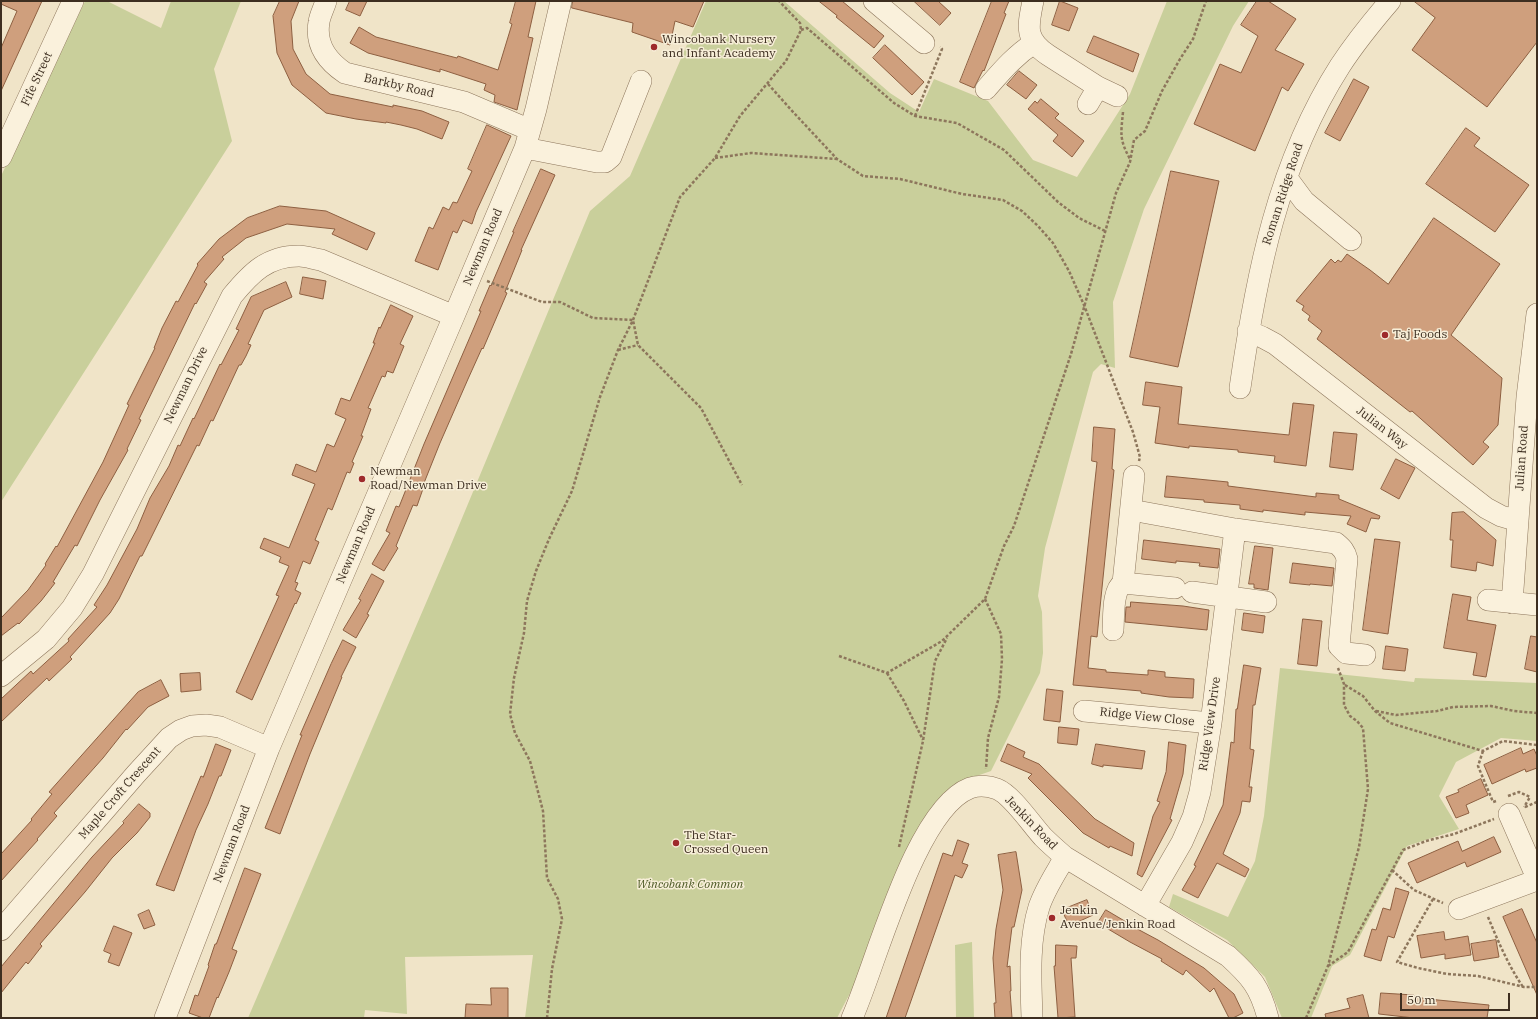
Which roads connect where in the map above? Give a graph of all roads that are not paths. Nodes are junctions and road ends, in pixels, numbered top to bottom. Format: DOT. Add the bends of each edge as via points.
graph roads {
  1 [pos="73,1"];
  2 [pos="326,1"];
  3 [pos="561,1"];
  4 [pos="874,1"];
  5 [pos="1033,1"];
  6 [pos="1390,1"];
  7 [pos="1034,43"];
  8 [pos="924,44"];
  9 [pos="641,81"];
  10 [pos="986,89"];
  11 [pos="1117,96"];
  12 [pos="528,139"];
  13 [pos="1,157"];
  14 [pos="1286,178"];
  15 [pos="1351,240"];
  16 [pos="1537,314"];
  17 [pos="454,316"];
  18 [pos="1248,331"];
  19 [pos="1240,388"];
  20 [pos="1134,476"];
  21 [pos="1131,510"];
  22 [pos="1518,521"];
  23 [pos="1235,529"];
  24 [pos="1123,584"];
  25 [pos="1227,596"];
  26 [pos="1488,600"];
  27 [pos="1266,602"];
  28 [pos="1512,602"];
  29 [pos="1537,605"];
  30 [pos="1113,630"];
  31 [pos="1365,655"];
  32 [pos="1,676"];
  33 [pos="1084,710"];
  34 [pos="1211,723"];
  35 [pos="268,748"];
  36 [pos="1505,804"];
  37 [pos="1065,857"];
  38 [pos="1537,879"];
  39 [pos="1145,906"];
  40 [pos="1459,909"];
  41 [pos="1,930"];
  42 [pos="165,1018"];
  43 [pos="852,1018"];
  44 [pos="1032,1018"];
  45 [pos="1268,1018"];
  1 -- 13 [label="street, Fife Street"];
  2 -- 12 [label="street, Barkby Road" via="319,22 319,39 324,53 334,66 345,73 464,102"];
  3 -- 12 [label="street, Newman Road"];
  4 -- 8 [label="street"];
  5 -- 7 [label="street" via="1029,34"];
  6 -- 14 [label="street, Roman Ridge Road" via="1360,37 1340,67 1317,107"];
  7 -- 10 [label="street" via="1019,52"];
  7 -- 11 [label="street" via="1093,95"];
  9 -- 12 [label="street, Barkby Road" via="611,158 605,162 596,162"];
  12 -- 17 [label="street, Newman Road"];
  14 -- 15 [label="street" via="1304,202"];
  14 -- 18 [label="street, Roman Ridge Road" via="1262,261"];
  16 -- 22 [label="street, Julian Road" via="1527,397"];
  17 -- 32 [label="street, Newman Drive" via="321,260 300,256 280,258 263,265 246,278 216,324 93,574 72,608 46,639"];
  17 -- 35 [label="street, Newman Road"];
  18 -- 19 [label="street, Roman Ridge Road"];
  18 -- 22 [label="street, Julian Way" via="1275,344 1486,508"];
  20 -- 21 [label="street"];
  21 -- 23 [label="street"];
  21 -- 24 [label="street"];
  22 -- 28 [label="street, Julian Road"];
  23 -- 25 [label="street, Ridge View Drive"];
  23 -- 31 [label="street" via="1336,543 1342,547 1347,559 1338,646 1346,653"];
  24 -- 25 [label="street"];
  24 -- 30 [label="street" via="1116,592"];
  25 -- 27 [label="street"];
  25 -- 34 [label="street, Ridge View Drive"];
  26 -- 28 [label="street"];
  28 -- 29 [label="street"];
  33 -- 34 [label="street, Ridge View Close"];
  34 -- 39 [label="street, Ridge View Drive" via="1200,792 1193,817 1182,842"];
  35 -- 41 [label="street, Maple Croft Crescent" via="220,727 206,725 192,726 169,738"];
  35 -- 42 [label="street, Newman Road"];
  36 -- 38 [label="street"];
  37 -- 39 [label="street, Jenkin Road"];
  37 -- 43 [label="street, Jenkin Road" via="1044,838 1011,800 998,790 983,786 958,794 945,807 931,828 908,874 891,912"];
  37 -- 44 [label="street" via="1039,906 1032,956"];
  38 -- 40 [label="street"];
  39 -- 45 [label="street, Jenkin Road" via="1228,956 1244,970 1263,999"];
}
